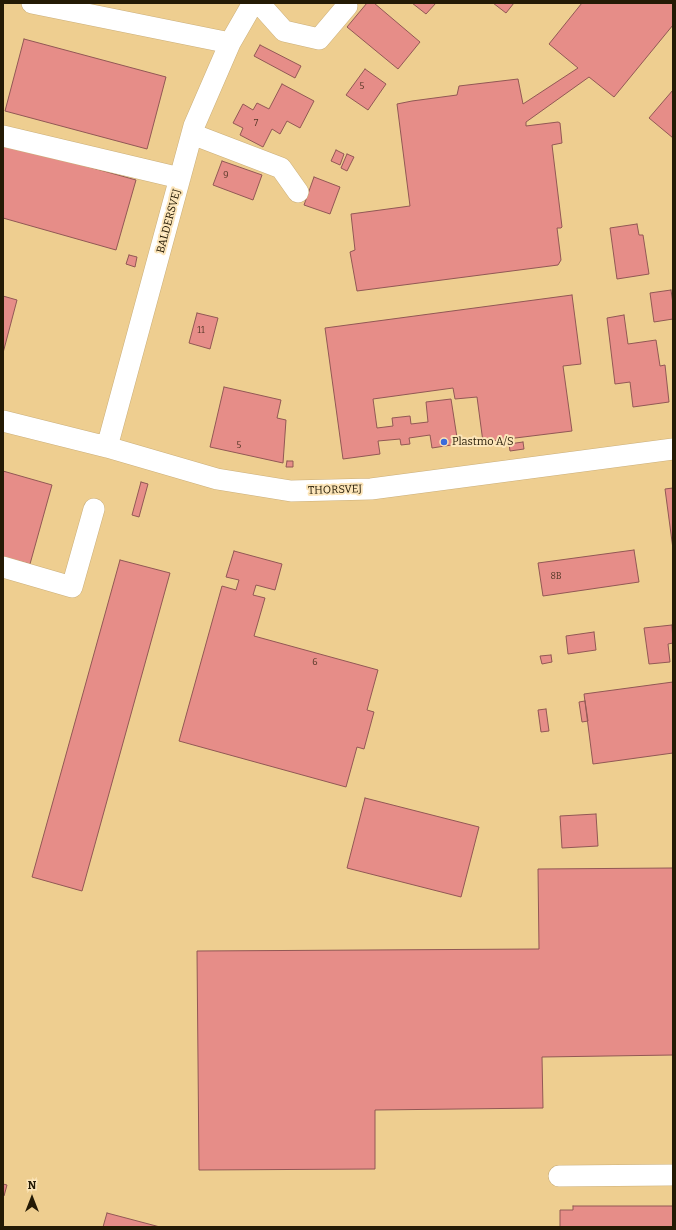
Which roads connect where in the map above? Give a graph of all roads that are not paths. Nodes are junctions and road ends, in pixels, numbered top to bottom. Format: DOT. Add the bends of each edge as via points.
graph roads {
  1 [pos="32,3"];
  2 [pos="253,3"];
  3 [pos="259,3"];
  4 [pos="347,6"];
  5 [pos="230,43"];
  6 [pos="192,134"];
  7 [pos="3,136"];
  8 [pos="180,178"];
  9 [pos="298,192"];
  10 [pos="3,421"];
  11 [pos="107,447"];
  12 [pos="673,449"];
  13 [pos="94,509"];
  14 [pos="3,566"];
  15 [pos="673,1175"];
  16 [pos="559,1176"];
  1 -- 5 [label="street"];
  2 -- 5 [label="street, BALDERSVEJ"];
  3 -- 4 [label="street" via="284,31 319,39"];
  5 -- 6 [label="street, BALDERSVEJ"];
  6 -- 8 [label="street, BALDERSVEJ"];
  6 -- 9 [label="street" via="281,168"];
  7 -- 8 [label="street"];
  8 -- 11 [label="street, BALDERSVEJ"];
  10 -- 11 [label="street, THORSVEJ"];
  11 -- 12 [label="street, THORSVEJ" via="217,479 291,491 371,489"];
  13 -- 14 [label="street" via="72,587"];
  15 -- 16 [label="street"];
}
